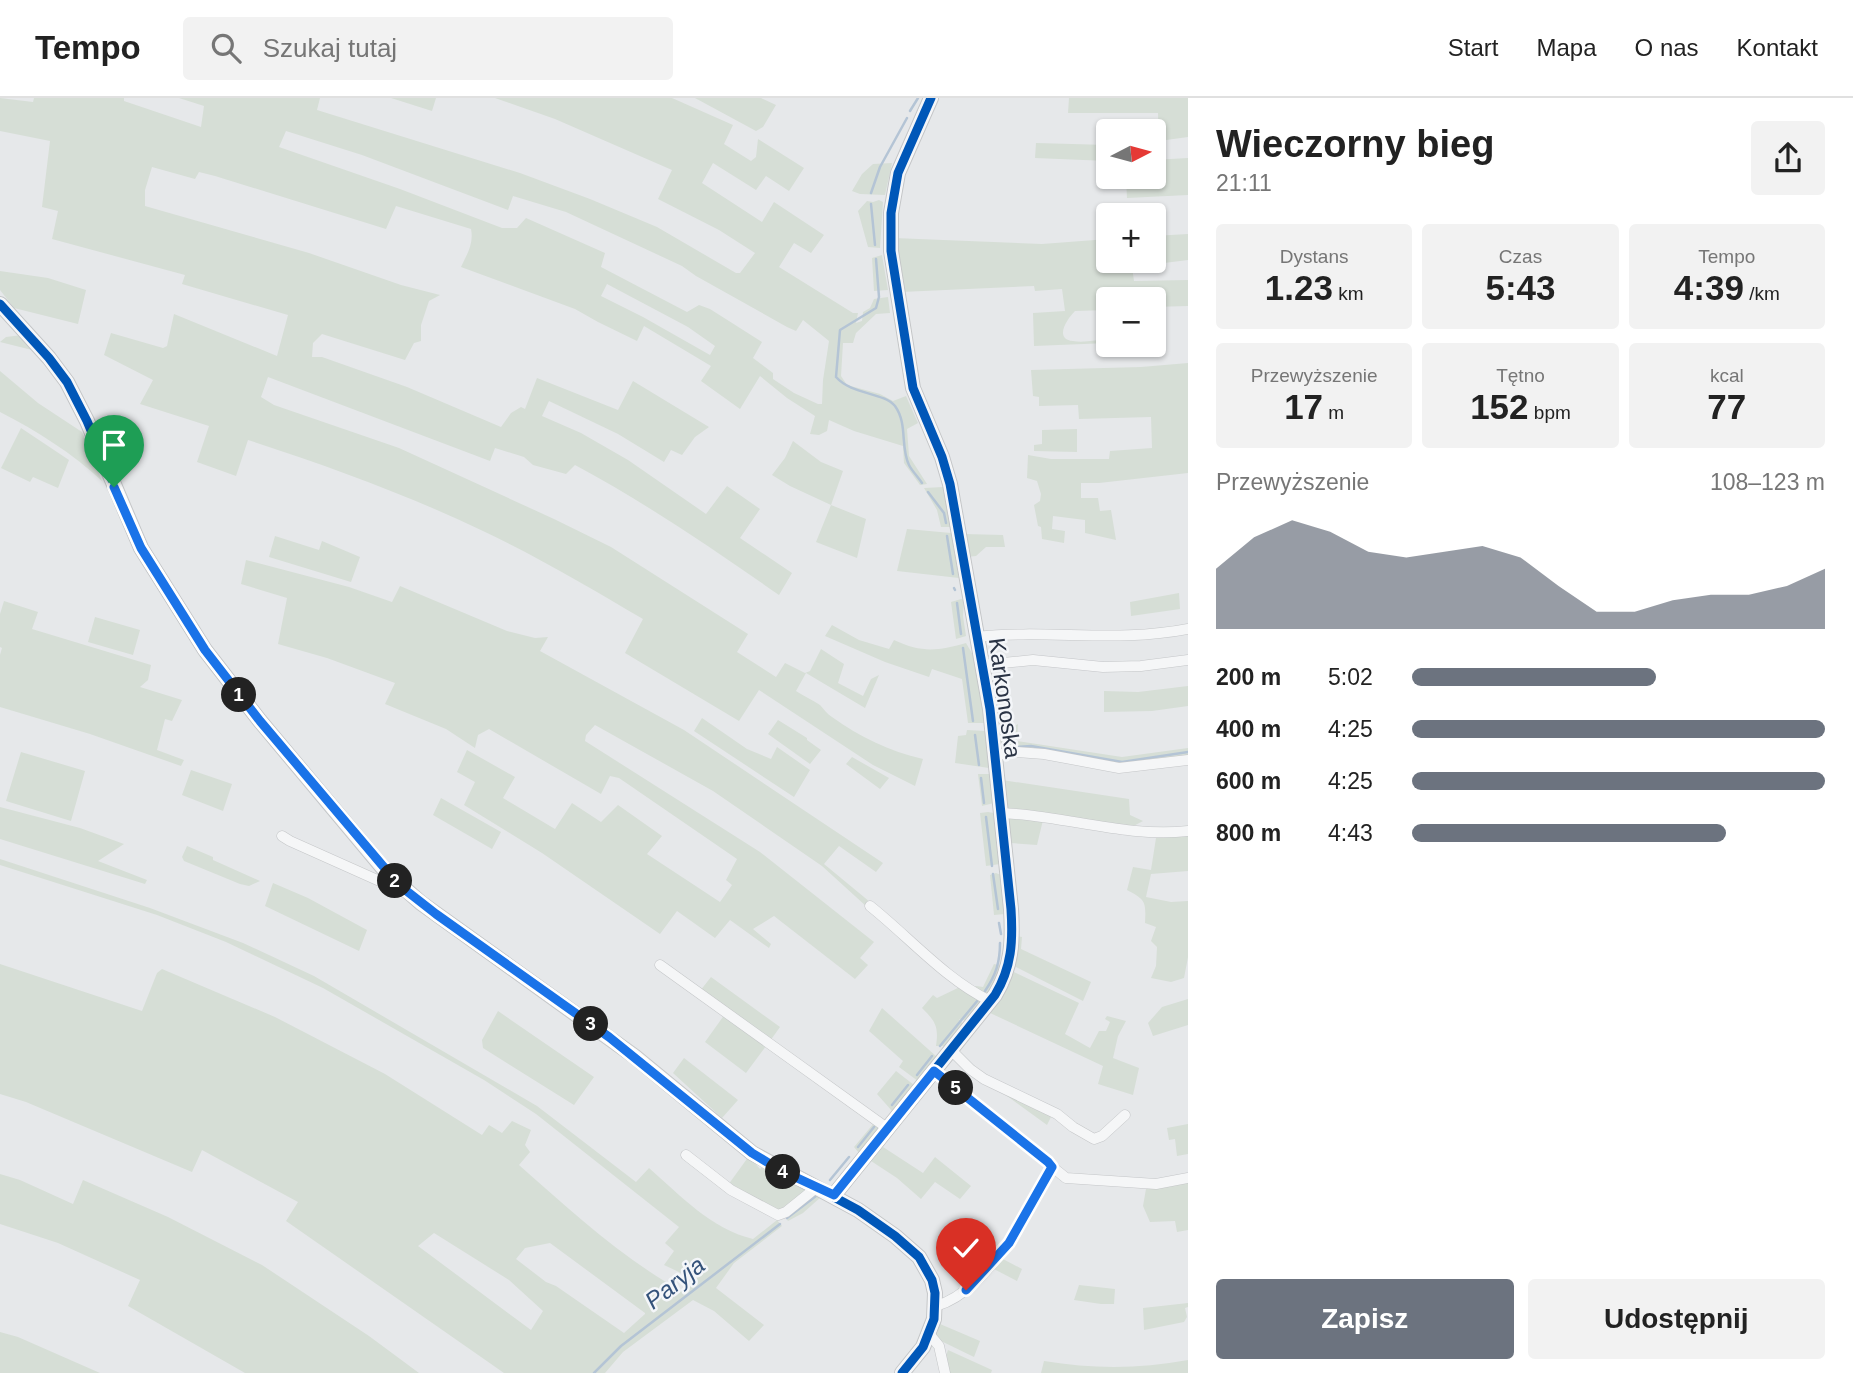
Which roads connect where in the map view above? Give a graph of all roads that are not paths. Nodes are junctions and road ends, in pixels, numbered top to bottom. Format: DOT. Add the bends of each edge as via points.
graph roads {
  1 [pos="930,98"];
  2 [pos="0,304"];
  3 [pos="1188,629"];
  4 [pos="977,637"];
  5 [pos="1188,660"];
  6 [pos="982,665"];
  7 [pos="995,755"];
  8 [pos="1188,760"];
  9 [pos="1001,813"];
  10 [pos="1188,831"];
  11 [pos="282,836"];
  12 [pos="395,881"];
  13 [pos="870,906"];
  14 [pos="660,965"];
  15 [pos="990,1001"];
  16 [pos="951,1050"];
  17 [pos="934,1071"];
  18 [pos="1125,1115"];
  19 [pos="887,1128"];
  20 [pos="685,1155"];
  21 [pos="1052,1167"];
  22 [pos="1188,1178"];
  23 [pos="817,1187"];
  24 [pos="834,1195"];
  25 [pos="936,1306"];
  26 [pos="930,1335"];
  27 [pos="902,1373"];
  28 [pos="945,1373"];
  1 -- 4 [label="street, Karkonoska" via="902,158 893,195 893,274 913,388 950,484"];
  2 -- 12 [label="street" via="67,382 141,548 205,650"];
  3 -- 4 [label="street, Karkonoska" via="1136,636"];
  4 -- 6 [label="street, Karkonoska"];
  5 -- 6 [label="street, Karkonoska" via="1132,667 1033,660"];
  6 -- 7 [label="street, Karkonoska"];
  7 -- 8 [label="street, Karkonoska" via="1044,754 1119,768"];
  7 -- 9 [label="street, Karkonoska"];
  9 -- 10 [label="street" via="1153,834"];
  9 -- 15 [label="street, Karkonoska" via="1012,942 1007,971"];
  11 -- 12 [label="street" via="384,883"];
  12 -- 23 [label="street" via="609,1037 752,1153"];
  13 -- 15 [label="street" via="951,975"];
  14 -- 19 [label="street"];
  15 -- 16 [label="street, Karkonoska"];
  16 -- 17 [label="street, Karkonoska"];
  16 -- 18 [label="street" via="977,1074 1057,1114 1094,1139"];
  17 -- 19 [label="street, Karkonoska"];
  17 -- 21 [label="street"];
  19 -- 24 [label="street, Karkonoska"];
  20 -- 23 [label="street" via="731,1190 778,1215"];
  21 -- 22 [label="street" via="1066,1178 1095,1181 1156,1184"];
  21 -- 25 [label="street" via="1001,1254 966,1290"];
  23 -- 24 [label="street"];
  24 -- 25 [label="street" via="919,1256 932,1280"];
  25 -- 26 [label="street"];
  26 -- 27 [label="street"];
  26 -- 28 [label="street" via="939,1346"];
}
